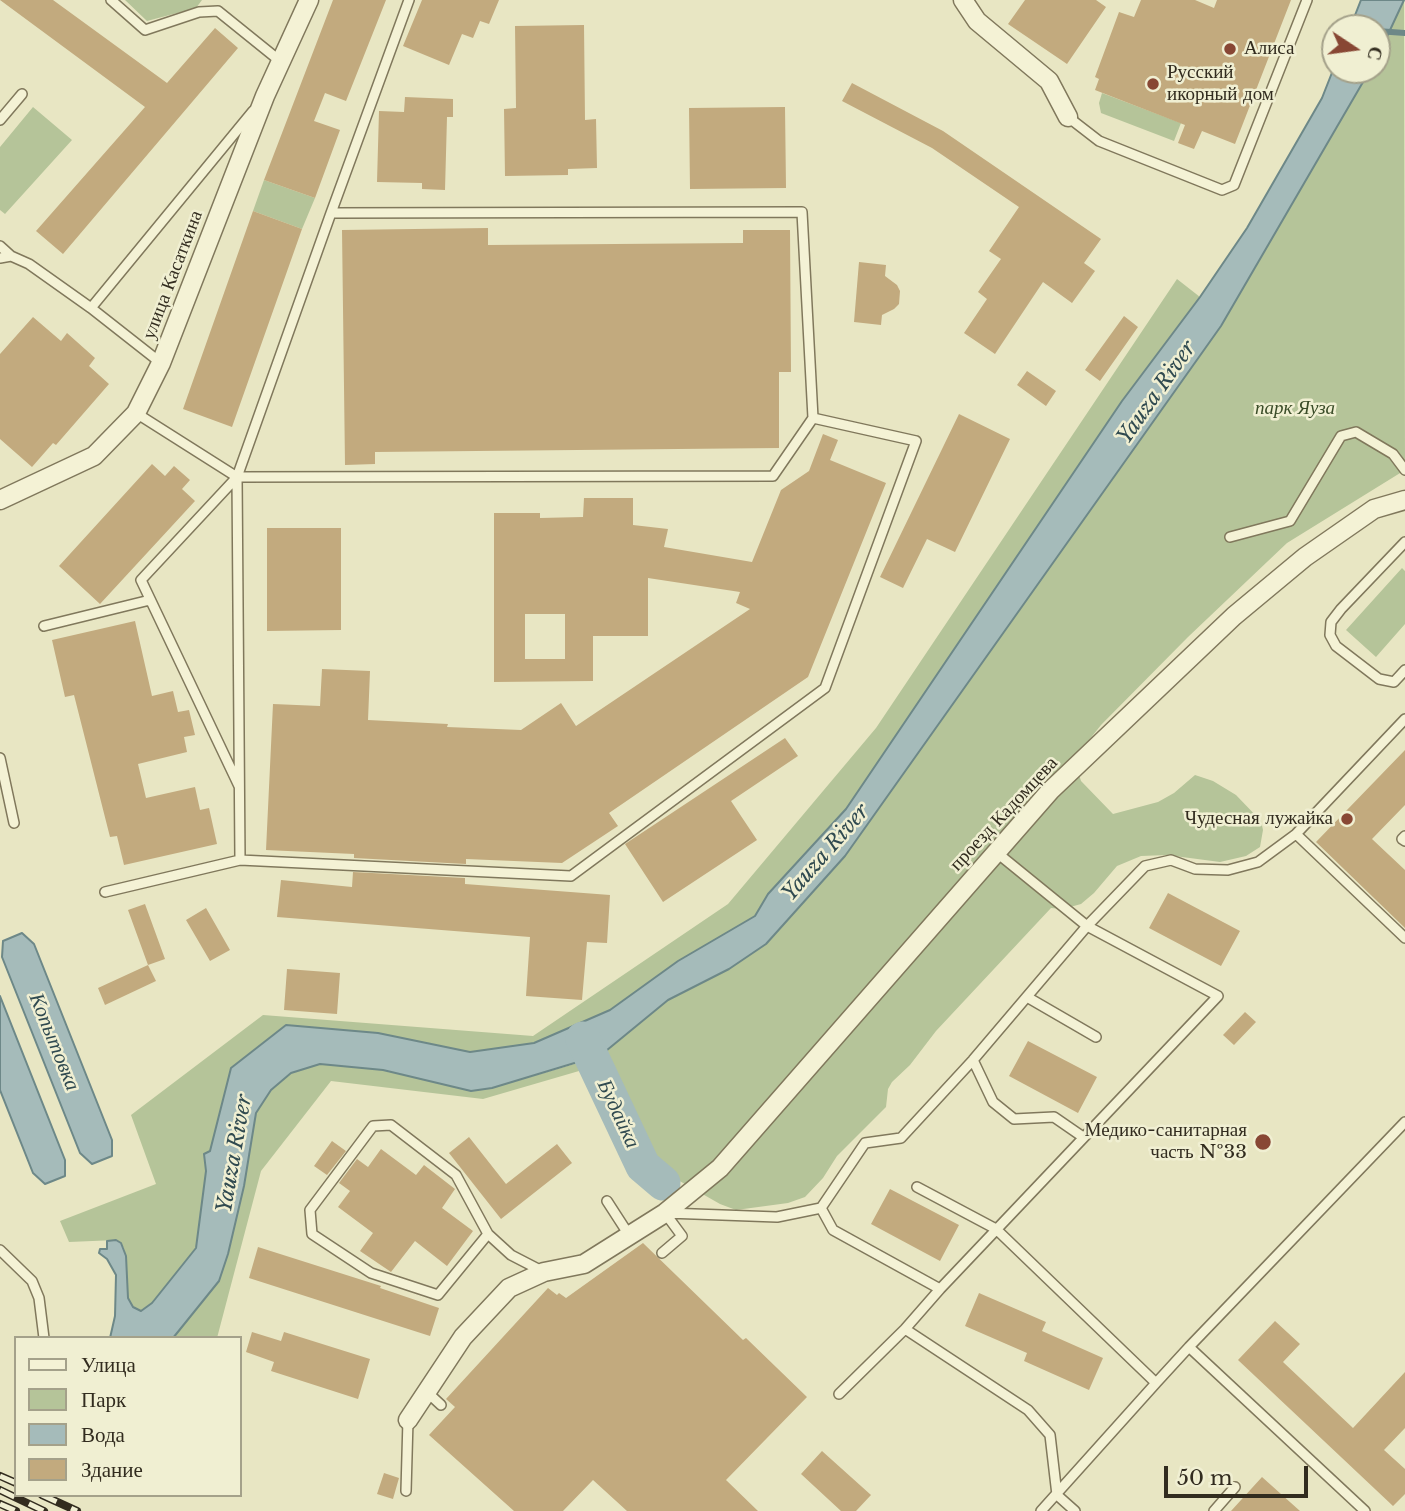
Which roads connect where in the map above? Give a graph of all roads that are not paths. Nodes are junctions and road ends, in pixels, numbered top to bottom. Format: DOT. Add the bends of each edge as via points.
graph roads {
  1 [pos="111,0"];
  2 [pos="309,0"];
  3 [pos="409,0"];
  4 [pos="963,0"];
  5 [pos="1307,0"];
  6 [pos="280,61"];
  7 [pos="22,94"];
  8 [pos="265,96"];
  9 [pos="1069,117"];
  10 [pos="0,120"];
  11 [pos="331,214"];
  12 [pos="0,246"];
  13 [pos="11,256"];
  14 [pos="0,258"];
  15 [pos="91,308"];
  16 [pos="161,363"];
  17 [pos="136,413"];
  18 [pos="813,418"];
  19 [pos="1405,470"];
  20 [pos="237,477"];
  21 [pos="0,500"];
  22 [pos="1405,500"];
  23 [pos="1230,537"];
  24 [pos="1405,542"];
  25 [pos="150,600"];
  26 [pos="44,626"];
  27 [pos="1405,670"];
  28 [pos="1405,719"];
  29 [pos="0,758"];
  30 [pos="239,786"];
  31 [pos="14,823"];
  32 [pos="1296,834"];
  33 [pos="996,852"];
  34 [pos="240,860"];
  35 [pos="104,892"];
  36 [pos="1087,926"];
  37 [pos="1405,938"];
  38 [pos="1027,997"];
  39 [pos="1096,1037"];
  40 [pos="972,1060"];
  41 [pos="1405,1122"];
  42 [pos="1083,1137"];
  43 [pos="916,1187"];
  44 [pos="607,1202"];
  45 [pos="821,1208"];
  46 [pos="670,1209"];
  47 [pos="996,1228"];
  48 [pos="488,1234"];
  49 [pos="629,1235"];
  50 [pos="0,1250"];
  51 [pos="662,1253"];
  52 [pos="544,1272"];
  53 [pos="940,1289"];
  54 [pos="905,1329"];
  55 [pos="44,1336"];
  56 [pos="1189,1347"];
  57 [pos="1156,1384"];
  58 [pos="427,1391"];
  59 [pos="839,1394"];
  60 [pos="441,1405"];
  61 [pos="408,1420"];
  62 [pos="1235,1487"];
  63 [pos="406,1491"];
  64 [pos="1057,1495"];
  65 [pos="1041,1511"];
  66 [pos="1075,1511"];
  67 [pos="1214,1511"];
  68 [pos="1365,1511"];
  1 -- 6 [label="lane" via="145,30 199,12 218,11"];
  2 -- 6 [label="street, улица Касаткина"];
  3 -- 11 [label="lane"];
  4 -- 9 [label="street" via="977,21 1049,81"];
  5 -- 9 [label="lane" via="1234,185 1222,190 1099,141"];
  6 -- 8 [label="street, улица Касаткина"];
  7 -- 10 [label="lane"];
  8 -- 15 [label="lane"];
  8 -- 16 [label="street, улица Касаткина"];
  11 -- 18 [label="lane" via="802,212"];
  11 -- 20 [label="lane"];
  12 -- 13 [label="lane"];
  13 -- 14 [label="lane"];
  13 -- 15 [label="lane"];
  15 -- 16 [label="lane"];
  16 -- 17 [label="street, улица Касаткина"];
  17 -- 20 [label="lane"];
  17 -- 21 [label="street, улица Касаткина" via="94,456"];
  18 -- 20 [label="lane" via="774,476"];
  18 -- 34 [label="lane" via="916,441 825,688 571,876"];
  19 -- 23 [label="lane" via="1393,454 1356,432 1341,436 1290,521"];
  20 -- 25 [label="lane" via="141,580"];
  20 -- 30 [label="lane"];
  22 -- 33 [label="street, проезд Кадомцева" via="1374,509 1234,616 1050,791"];
  24 -- 27 [label="lane" via="1341,609 1331,622 1330,635 1336,646 1379,679 1394,682"];
  25 -- 26 [label="lane"];
  25 -- 30 [label="lane"];
  28 -- 32 [label="lane"];
  29 -- 31 [label="lane"];
  30 -- 34 [label="lane"];
  32 -- 36 [label="lane" via="1258,862 1228,870 1195,869 1171,860 1145,866"];
  32 -- 37 [label="lane"];
  33 -- 36 [label="lane"];
  33 -- 46 [label="street, проезд Кадомцева" via="720,1168"];
  34 -- 35 [label="lane"];
  36 -- 38 [label="lane"];
  36 -- 42 [label="lane" via="1219,996"];
  38 -- 39 [label="lane"];
  38 -- 40 [label="lane"];
  40 -- 42 [label="lane" via="993,1102 1014,1119 1054,1117"];
  40 -- 45 [label="lane" via="901,1138 865,1143"];
  41 -- 56 [label="lane"];
  42 -- 47 [label="lane"];
  43 -- 47 [label="lane"];
  44 -- 49 [label="lane"];
  45 -- 46 [label="lane" via="777,1217"];
  45 -- 53 [label="lane" via="833,1230"];
  46 -- 49 [label="street, проезд Кадомцева"];
  46 -- 51 [label="lane" via="682,1236"];
  47 -- 53 [label="lane"];
  47 -- 57 [label="lane"];
  48 -- 48 [label="lane" via="438,1295 371,1273 341,1254 312,1234 310,1210 373,1126 391,1125 456,1175"];
  48 -- 52 [label="lane" via="511,1255"];
  49 -- 52 [label="street, проезд Кадомцева" via="584,1264"];
  50 -- 55 [label="lane" via="32,1281"];
  52 -- 58 [label="street, проезд Кадомцева" via="509,1288 463,1337"];
  53 -- 54 [label="lane"];
  54 -- 59 [label="lane"];
  54 -- 64 [label="lane" via="1028,1410 1050,1435"];
  56 -- 57 [label="lane"];
  56 -- 68 [label="lane"];
  57 -- 64 [label="lane"];
  58 -- 60 [label="lane"];
  58 -- 61 [label="street, проезд Кадомцева"];
  61 -- 63 [label="lane"];
  62 -- 67 [label="lane"];
  64 -- 65 [label="lane"];
  64 -- 66 [label="lane"];
}
